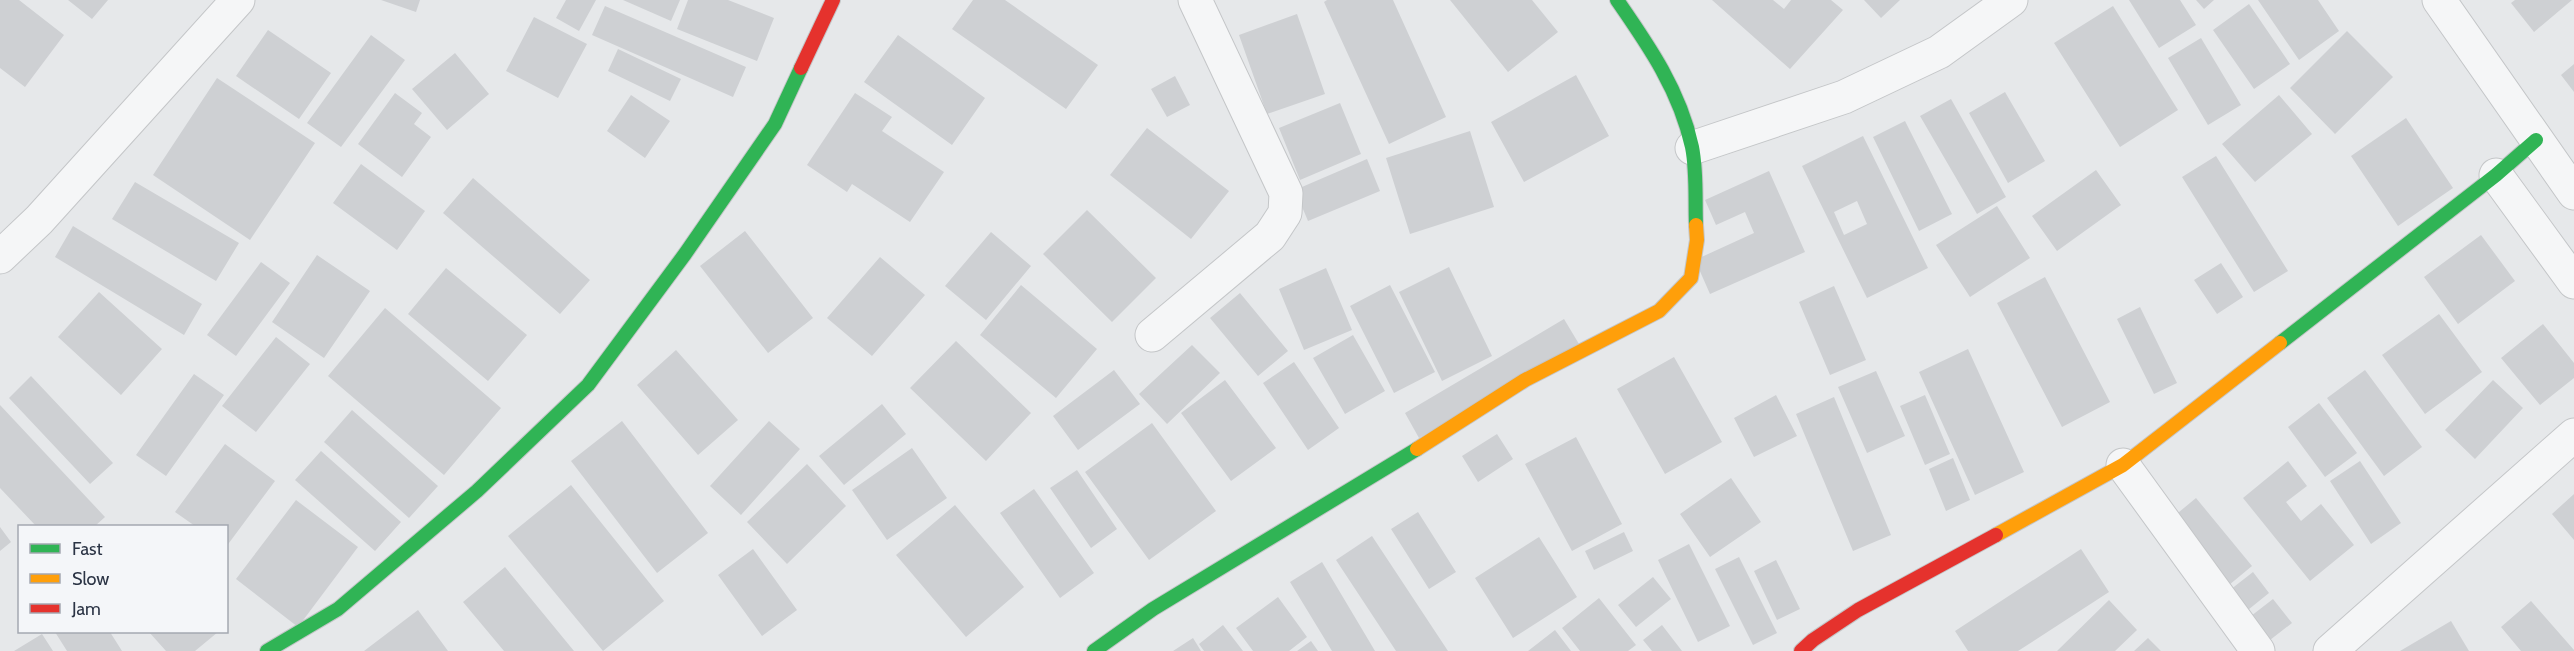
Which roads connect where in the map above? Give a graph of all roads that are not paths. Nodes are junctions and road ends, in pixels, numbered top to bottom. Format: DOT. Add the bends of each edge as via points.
graph roads {
  1 [pos="238,0"];
  2 [pos="833,0"];
  3 [pos="1195,0"];
  4 [pos="1617,0"];
  5 [pos="2011,0"];
  6 [pos="2439,0"];
  7 [pos="2536,140"];
  8 [pos="1692,148"];
  9 [pos="2496,176"];
  10 [pos="2574,193"];
  11 [pos="0,257"];
  12 [pos="2574,282"];
  13 [pos="1152,335"];
  14 [pos="2574,435"];
  15 [pos="2123,465"];
  16 [pos="267,651"];
  17 [pos="1094,651"];
  18 [pos="1801,651"];
  19 [pos="2258,651"];
  20 [pos="2330,651"];
  1 -- 11 [label="street" via="39,220"];
  2 -- 16 [label="street" via="775,124 588,385 477,491 338,609"];
  3 -- 13 [label="street" via="1286,193 1285,213 1270,236"];
  4 -- 8 [label="street" via="1650,46 1676,95"];
  5 -- 8 [label="street" via="1939,52 1844,97"];
  6 -- 7 [label="street"];
  7 -- 9 [label="street"];
  7 -- 10 [label="street"];
  8 -- 17 [label="street" via="1697,240 1691,278 1659,311 1525,380 1344,495 1153,609"];
  9 -- 12 [label="street"];
  9 -- 15 [label="street"];
  14 -- 20 [label="street"];
  15 -- 18 [label="street" via="1858,610"];
  15 -- 19 [label="street"];
}
